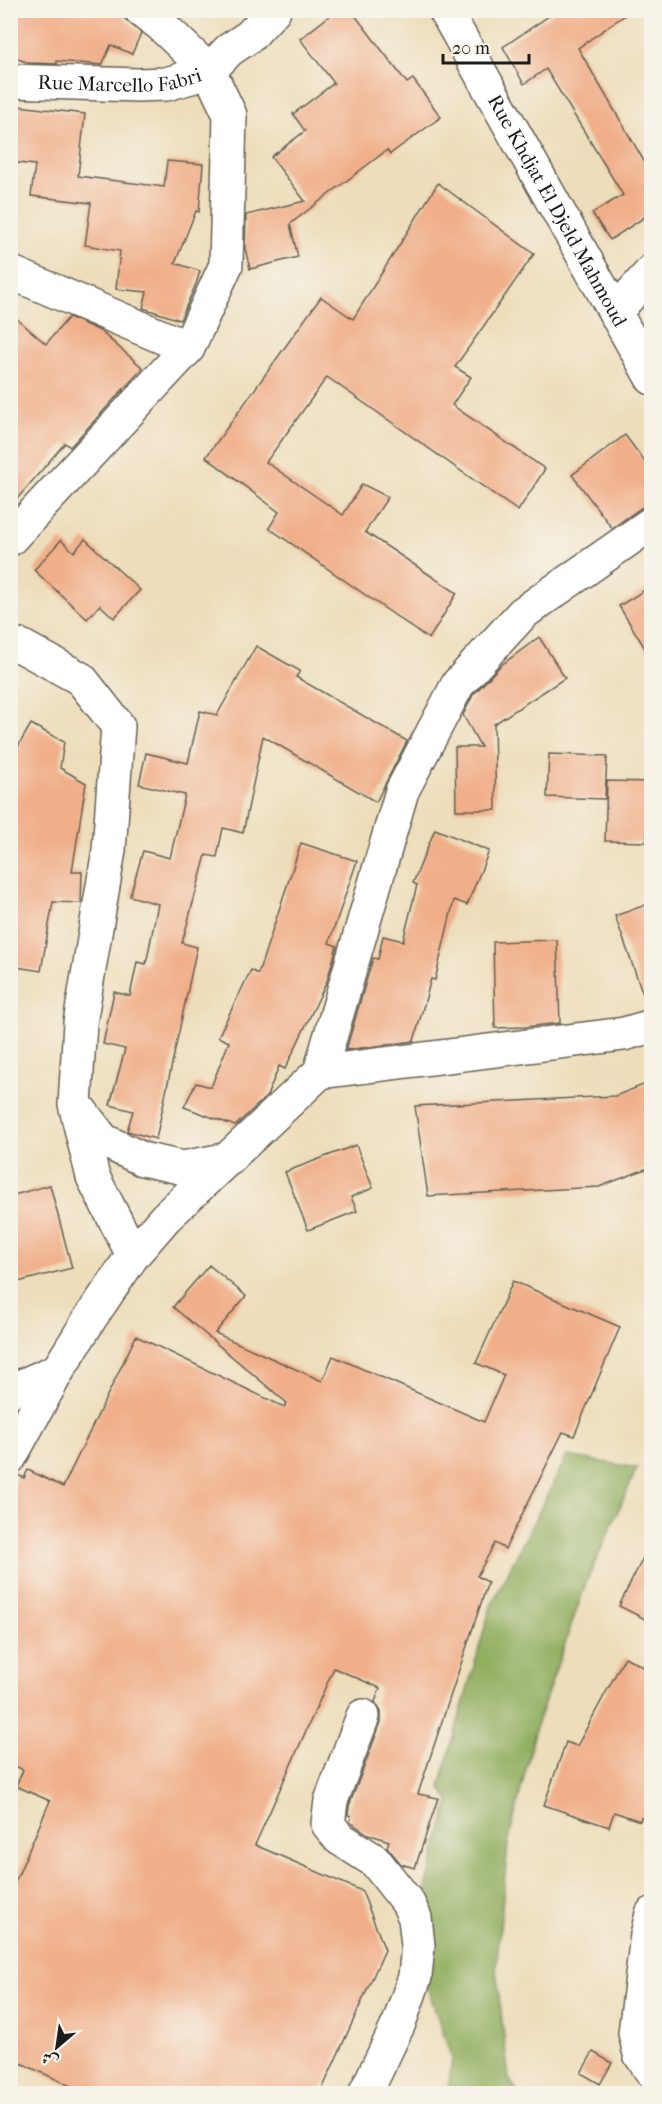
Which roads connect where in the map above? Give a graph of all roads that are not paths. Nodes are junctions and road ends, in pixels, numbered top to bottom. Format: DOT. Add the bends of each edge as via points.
graph roads {
  1 [pos="141,10"];
  2 [pos="274,10"];
  3 [pos="445,10"];
  4 [pos="209,71"];
  5 [pos="10,81"];
  6 [pos="651,271"];
  7 [pos="10,272"];
  8 [pos="615,312"];
  9 [pos="188,348"];
  10 [pos="651,378"];
  11 [pos="651,523"];
  12 [pos="10,538"];
  13 [pos="10,645"];
  14 [pos="651,1026"];
  15 [pos="320,1072"];
  16 [pos="75,1104"];
  17 [pos="229,1158"];
  18 [pos="133,1256"];
  19 [pos="58,1370"];
  20 [pos="10,1390"];
  21 [pos="10,1457"];
  22 [pos="363,1716"];
  23 [pos="651,1914"];
  24 [pos="651,2072"];
  25 [pos="366,2094"];
  1 -- 4 [label="street"];
  2 -- 4 [label="street, Rue Marcello Fabri"];
  3 -- 8 [label="street, Rue Khdjat El Djeld Mahmoud"];
  4 -- 5 [label="street, Rue Marcello Fabri" via="166,84"];
  4 -- 9 [label="street" via="230,115 226,265"];
  6 -- 8 [label="street"];
  7 -- 9 [label="street"];
  8 -- 10 [label="street, Rue Khdjat El Djeld Mahmoud"];
  9 -- 12 [label="street"];
  11 -- 15 [label="street" via="523,613 458,684 402,791"];
  13 -- 16 [label="street" via="21,646 81,679 118,726 109,850 80,1023"];
  14 -- 15 [label="street" via="624,1034"];
  15 -- 17 [label="street"];
  16 -- 17 [label="street" via="104,1140 141,1159 183,1168"];
  16 -- 18 [label="street" via="93,1177"];
  17 -- 18 [label="street" via="165,1218"];
  18 -- 19 [label="street"];
  19 -- 20 [label="street"];
  19 -- 21 [label="street"];
  22 -- 25 [label="street" via="331,1801 328,1824 339,1838 375,1861 408,1903 416,1918 418,1945 408,2001"];
  23 -- 24 [label="street" via="635,2032 640,2054"];
}
